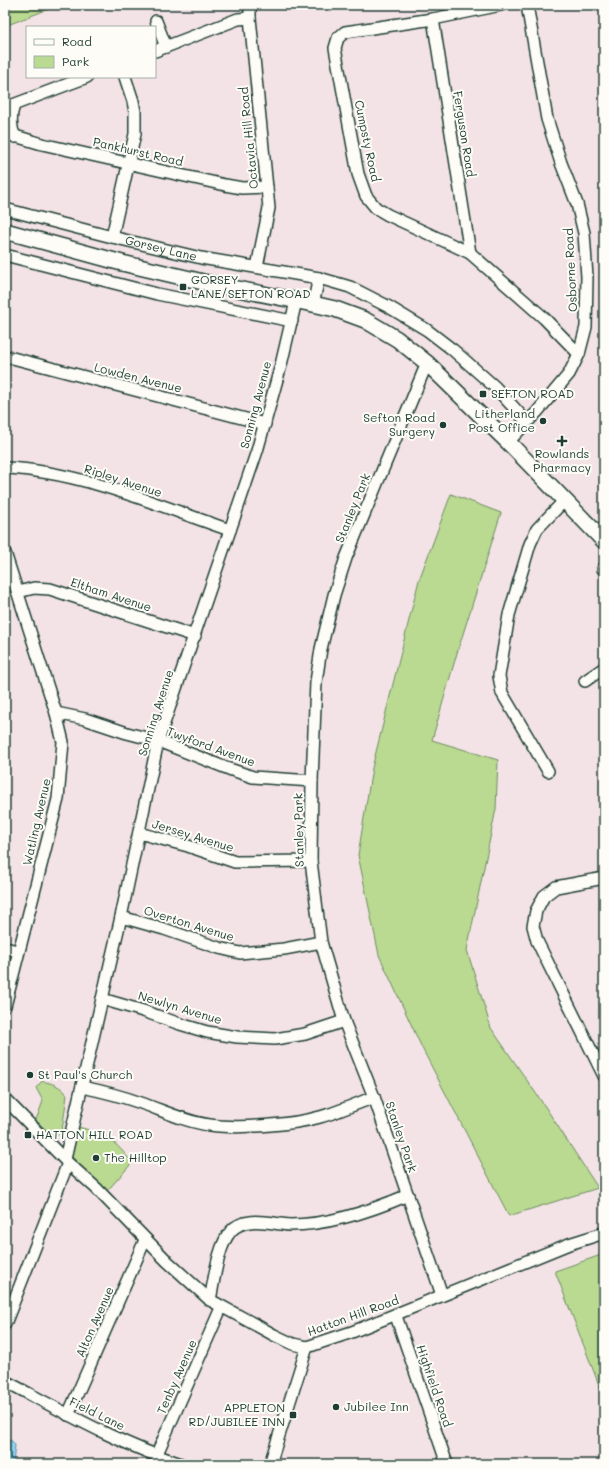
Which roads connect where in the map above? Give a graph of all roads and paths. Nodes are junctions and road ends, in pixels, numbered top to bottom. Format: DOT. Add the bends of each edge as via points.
graph roads {
  1 [pos="250,5"];
  2 [pos="501,5"];
  3 [pos="527,5"];
  4 [pos="250,18"];
  5 [pos="433,18"];
  6 [pos="156,21"];
  7 [pos="160,49"];
  8 [pos="84,78"];
  9 [pos="125,78"];
  10 [pos="9,106"];
  11 [pos="10,135"];
  12 [pos="128,163"];
  13 [pos="267,187"];
  14 [pos="5,209"];
  15 [pos="5,231"];
  16 [pos="112,237"];
  17 [pos="470,254"];
  18 [pos="5,255"];
  19 [pos="257,267"];
  20 [pos="319,278"];
  21 [pos="296,300"];
  22 [pos="313,304"];
  23 [pos="292,321"];
  24 [pos="579,354"];
  25 [pos="5,356"];
  26 [pos="427,363"];
  27 [pos="527,422"];
  28 [pos="265,424"];
  29 [pos="508,442"];
  30 [pos="5,468"];
  31 [pos="564,501"];
  32 [pos="230,530"];
  33 [pos="603,538"];
  34 [pos="5,553"];
  35 [pos="18,592"];
  36 [pos="195,636"];
  37 [pos="602,673"];
  38 [pos="585,681"];
  39 [pos="56,713"];
  40 [pos="158,741"];
  41 [pos="548,771"];
  42 [pos="312,782"];
  43 [pos="139,833"];
  44 [pos="311,860"];
  45 [pos="604,878"];
  46 [pos="121,917"];
  47 [pos="321,942"];
  48 [pos="5,948"];
  49 [pos="18,951"];
  50 [pos="102,998"];
  51 [pos="5,1006"];
  52 [pos="344,1021"];
  53 [pos="604,1076"];
  54 [pos="82,1087"];
  55 [pos="374,1097"];
  56 [pos="5,1099"];
  57 [pos="66,1161"];
  58 [pos="408,1195"];
  59 [pos="604,1233"];
  60 [pos="145,1240"];
  61 [pos="442,1295"];
  62 [pos="210,1300"];
  63 [pos="221,1308"];
  64 [pos="396,1316"];
  65 [pos="5,1324"];
  66 [pos="307,1347"];
  67 [pos="5,1381"];
  68 [pos="68,1415"];
  69 [pos="156,1456"];
  70 [pos="181,1464"];
  71 [pos="270,1464"];
  72 [pos="447,1464"];
  1 -- 4 [label="street, Octavia Hill Road"];
  2 -- 5 [label="street, Cumpsty Road"];
  3 -- 24 [label="street, Osborne Road" via="547,119 577,204 584,233 587,277 586,327"];
  4 -- 7 [label="street" via="238,19"];
  4 -- 13 [label="street, Octavia Hill Road"];
  5 -- 17 [label="street, Ferguson Road"];
  5 -- 17 [label="street, Cumpsty Road" via="345,32 338,38 336,48 358,174 366,196 376,208 388,215"];
  6 -- 7 [label="street"];
  8 -- 10 [label="street"];
  9 -- 12 [label="street" via="133,101 136,123"];
  10 -- 11 [label="street" via="12,129"];
  11 -- 12 [label="street, Pankhurst Road"];
  12 -- 13 [label="street, Pankhurst Road" via="242,188"];
  12 -- 16 [label="street"];
  13 -- 19 [label="street, Octavia Hill Road" via="269,208"];
  14 -- 16 [label="street, Gorsey Lane"];
  15 -- 21 [label="main road, Gorsey Lane" via="203,282"];
  16 -- 19 [label="street, Gorsey Lane" via="201,258"];
  17 -- 24 [label="street, Cumpsty Road" via="544,318"];
  18 -- 23 [label="street" via="157,294"];
  19 -- 20 [label="street, Gorsey Lane"];
  20 -- 22 [label="street"];
  20 -- 27 [label="street, Gorsey Lane" via="350,287 427,330 495,387"];
  21 -- 22 [label="main road, Gorsey Lane"];
  21 -- 23 [label="street, Sonning Avenue"];
  22 -- 26 [label="main road, Gorsey Lane" via="365,320 397,339"];
  23 -- 28 [label="street, Sonning Avenue"];
  24 -- 27 [label="street, Osborne Road" via="569,374"];
  25 -- 28 [label="street, Lowden Avenue"];
  26 -- 29 [label="main road, Gorsey Lane"];
  26 -- 42 [label="street, Stanley Park" via="364,514 334,595 316,682"];
  27 -- 29 [label="street, Osborne Road"];
  28 -- 32 [label="street, Sonning Avenue"];
  29 -- 31 [label="main road, Gorsey Lane"];
  30 -- 32 [label="street, Ripley Avenue" via="41,471 90,482"];
  31 -- 33 [label="main road"];
  31 -- 41 [label="street" via="537,529 530,544 509,615 499,676 502,693"];
  32 -- 36 [label="street, Sonning Avenue"];
  34 -- 35 [label="street, Watling Avenue"];
  35 -- 36 [label="street, Eltham Avenue" via="34,588 50,589"];
  35 -- 39 [label="street, Watling Avenue"];
  36 -- 40 [label="street, Sonning Avenue"];
  37 -- 38 [label="street"];
  39 -- 40 [label="street, Twyford Avenue"];
  39 -- 49 [label="street, Watling Avenue" via="64,742 58,798"];
  40 -- 42 [label="street, Twyford Avenue" via="253,777"];
  40 -- 43 [label="street, Sonning Avenue"];
  42 -- 44 [label="street, Stanley Park"];
  43 -- 44 [label="street, Jersey Avenue" via="236,862"];
  43 -- 46 [label="street, Sonning Avenue"];
  44 -- 47 [label="street, Stanley Park"];
  45 -- 53 [label="street" via="556,887 544,896 536,911 533,926 537,941"];
  46 -- 47 [label="street, Overton Avenue" via="240,953"];
  46 -- 50 [label="street, Sonning Avenue"];
  47 -- 52 [label="street, Stanley Park"];
  48 -- 49 [label="street"];
  49 -- 51 [label="street, Watling Avenue"];
  50 -- 52 [label="street, Newlyn Avenue" via="207,1032 237,1037 275,1039 305,1034"];
  50 -- 54 [label="street, Sonning Avenue"];
  52 -- 55 [label="street, Stanley Park"];
  54 -- 55 [label="street" via="110,1093 174,1116 210,1125 241,1126 298,1122 320,1118"];
  54 -- 57 [label="street, Sonning Avenue"];
  55 -- 58 [label="street, Stanley Park"];
  56 -- 57 [label="street, Hatton Hill Road"];
  57 -- 60 [label="street, Hatton Hill Road" via="96,1188"];
  57 -- 65 [label="street, Sonning Avenue"];
  58 -- 61 [label="street, Stanley Park"];
  58 -- 62 [label="street" via="355,1214 320,1222 291,1225 258,1222 238,1225 231,1230 221,1247"];
  59 -- 61 [label="street, Hatton Hill Road" via="569,1244"];
  60 -- 62 [label="street, Hatton Hill Road"];
  60 -- 68 [label="street, Alton Avenue"];
  61 -- 64 [label="street, Hatton Hill Road"];
  62 -- 63 [label="street, Hatton Hill Road"];
  63 -- 66 [label="street, Hatton Hill Road" via="274,1335"];
  63 -- 69 [label="street, Tenby Avenue"];
  64 -- 66 [label="street, Hatton Hill Road"];
  64 -- 72 [label="street, Highfield Road"];
  66 -- 71 [label="street"];
  67 -- 68 [label="street, Field Lane"];
  68 -- 69 [label="street, Field Lane"];
  69 -- 70 [label="street, Field Lane"];
}
